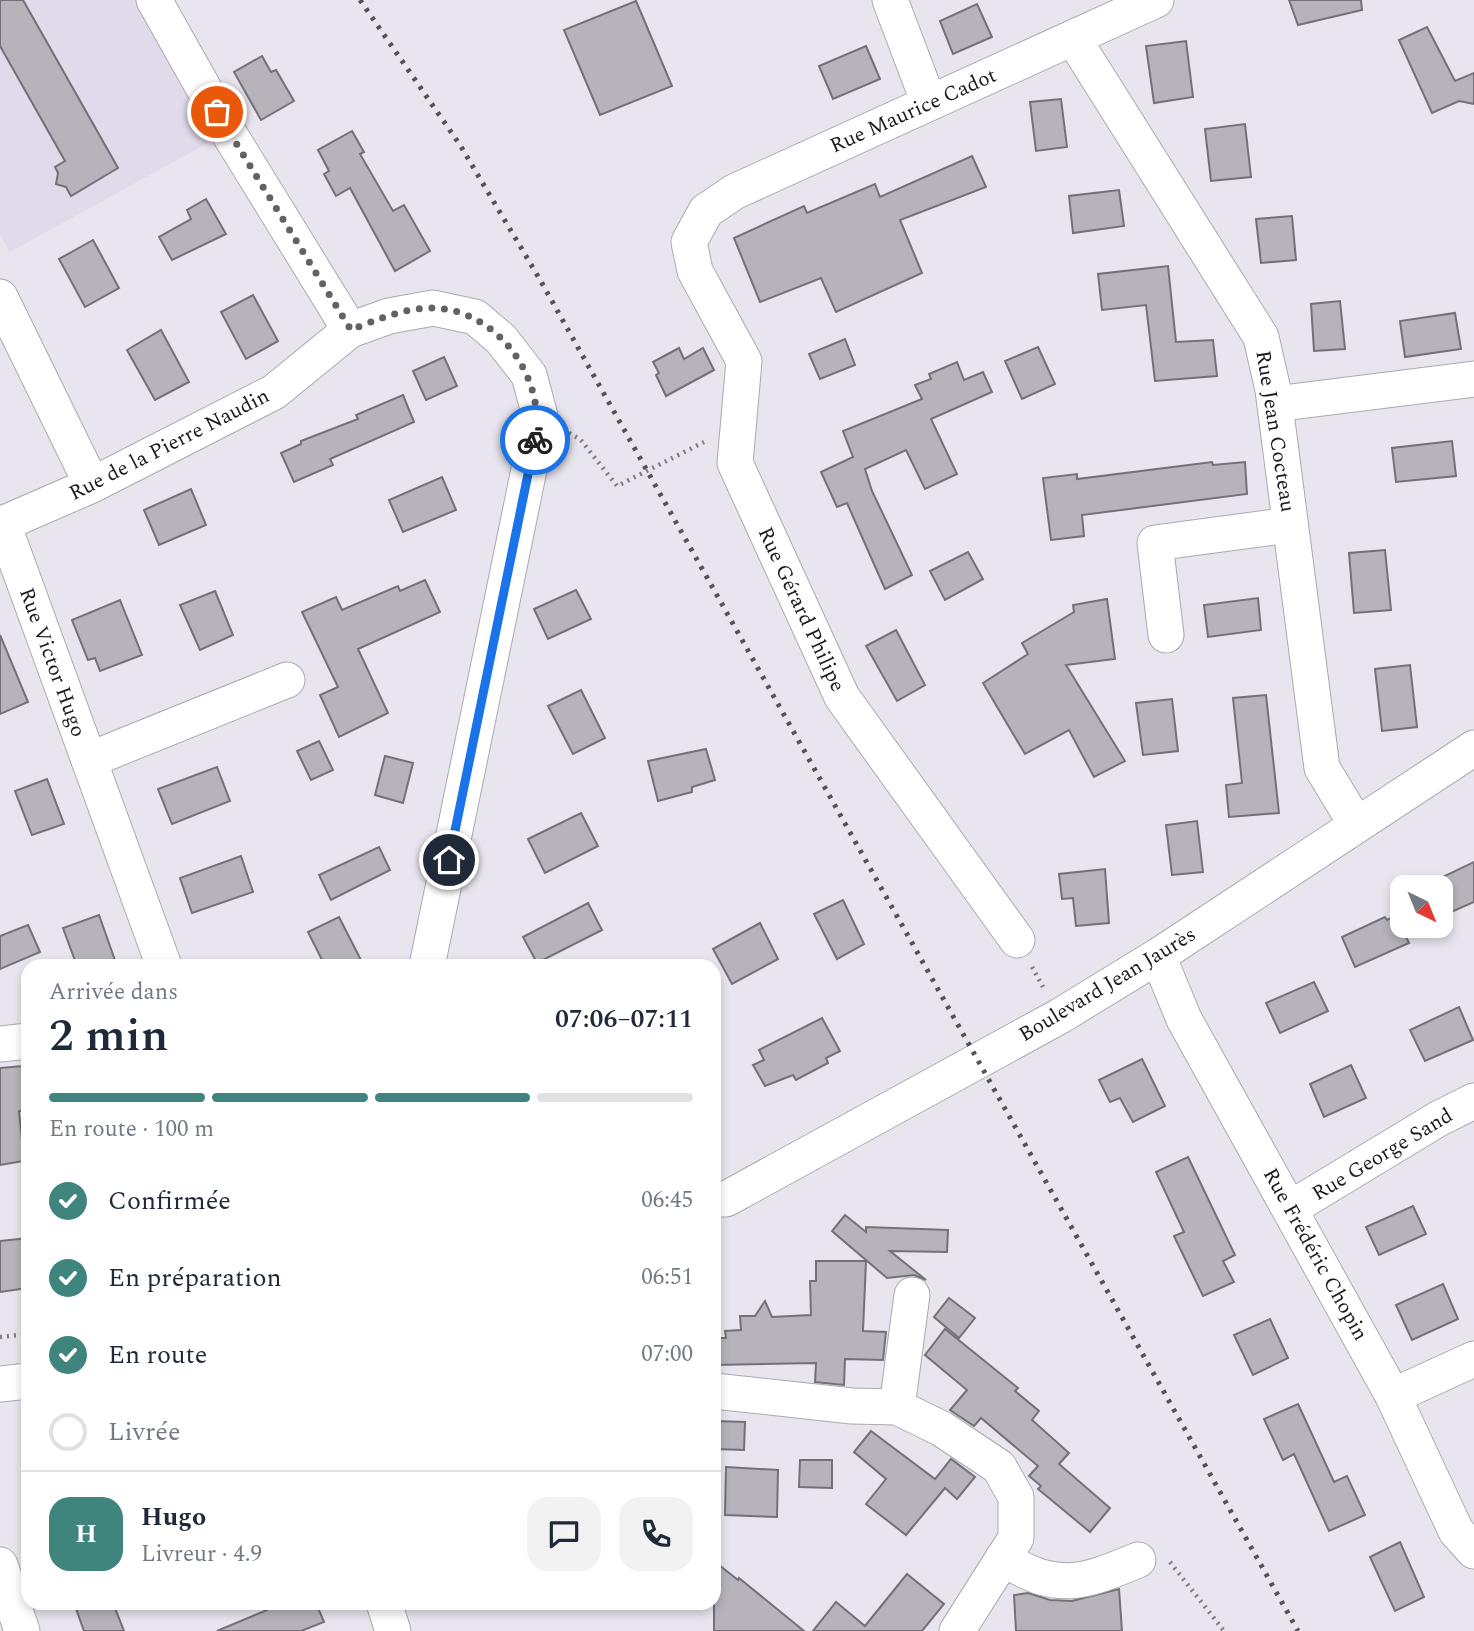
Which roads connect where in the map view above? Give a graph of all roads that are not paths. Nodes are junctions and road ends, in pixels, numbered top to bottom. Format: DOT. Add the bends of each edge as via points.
graph roads {
  1 [pos="154,0"];
  2 [pos="890,0"];
  3 [pos="1156,0"];
  4 [pos="1073,38"];
  5 [pos="929,103"];
  6 [pos="689,242"];
  7 [pos="0,297"];
  8 [pos="351,330"];
  9 [pos="1474,379"];
  10 [pos="1275,404"];
  11 [pos="92,485"];
  12 [pos="2,524"];
  13 [pos="1290,524"];
  14 [pos="1166,635"];
  15 [pos="287,680"];
  16 [pos="1474,748"];
  17 [pos="89,760"];
  18 [pos="1356,824"];
  19 [pos="1017,940"];
  20 [pos="1158,956"];
  21 [pos="161,959"];
  22 [pos="428,959"];
  23 [pos="21,1042"];
  24 [pos="0,1044"];
  25 [pos="1474,1101"];
  26 [pos="721,1203"];
  27 [pos="1291,1208"];
  28 [pos="912,1295"];
  29 [pos="1474,1359"];
  30 [pos="21,1382"];
  31 [pos="0,1384"];
  32 [pos="721,1392"];
  33 [pos="1393,1395"];
  34 [pos="897,1407"];
  35 [pos="1474,1551"];
  36 [pos="1003,1558"];
  37 [pos="1138,1560"];
  38 [pos="0,1564"];
  39 [pos="386,1610"];
  40 [pos="22,1631"];
  41 [pos="393,1631"];
  42 [pos="957,1631"];
  1 -- 8 [label="street" via="230,135"];
  2 -- 5 [label="street"];
  3 -- 4 [label="street, Rue Maurice Cadot"];
  4 -- 5 [label="street, Rue Maurice Cadot"];
  4 -- 10 [label="street, Rue Jean Cocteau" via="1261,337"];
  5 -- 6 [label="street, Rue Maurice Cadot" via="734,192 706,211"];
  6 -- 19 [label="street, Rue Gérard Philipe" via="695,271 744,361 734,463 842,697"];
  7 -- 11 [label="street"];
  8 -- 11 [label="street, Rue de la Pierre Naudin" via="274,391"];
  8 -- 22 [label="street, Rue de la Pierre Naudin" via="389,316 433,308 475,317 501,339 529,375 540,416"];
  9 -- 10 [label="street"];
  10 -- 13 [label="street, Rue Jean Cocteau"];
  11 -- 12 [label="street, Rue de la Pierre Naudin"];
  12 -- 17 [label="street, Rue Victor Hugo"];
  13 -- 14 [label="street" via="1155,543"];
  13 -- 18 [label="street, Rue Jean Cocteau" via="1322,768"];
  15 -- 17 [label="street, Rue Victor Hugo"];
  16 -- 18 [label="street, Boulevard Jean Jaurès"];
  17 -- 21 [label="street, Rue Victor Hugo"];
  18 -- 20 [label="street, Boulevard Jean Jaurès"];
  20 -- 26 [label="street, Boulevard Jean Jaurès" via="1060,1016"];
  20 -- 27 [label="street, Rue Frédéric Chopin" via="1184,1019"];
  23 -- 24 [label="street"];
  25 -- 27 [label="street, Rue George Sand"];
  27 -- 33 [label="street, Rue Frédéric Chopin"];
  28 -- 34 [label="street"];
  29 -- 33 [label="street"];
  30 -- 31 [label="street"];
  32 -- 34 [label="street"];
  33 -- 35 [label="street, Rue Frédéric Chopin" via="1456,1531"];
  34 -- 36 [label="street" via="942,1429 999,1467 1016,1497 1016,1538"];
  36 -- 37 [label="street" via="1048,1580 1091,1580"];
  36 -- 42 [label="street"];
  38 -- 40 [label="street"];
  39 -- 41 [label="street"];
}
